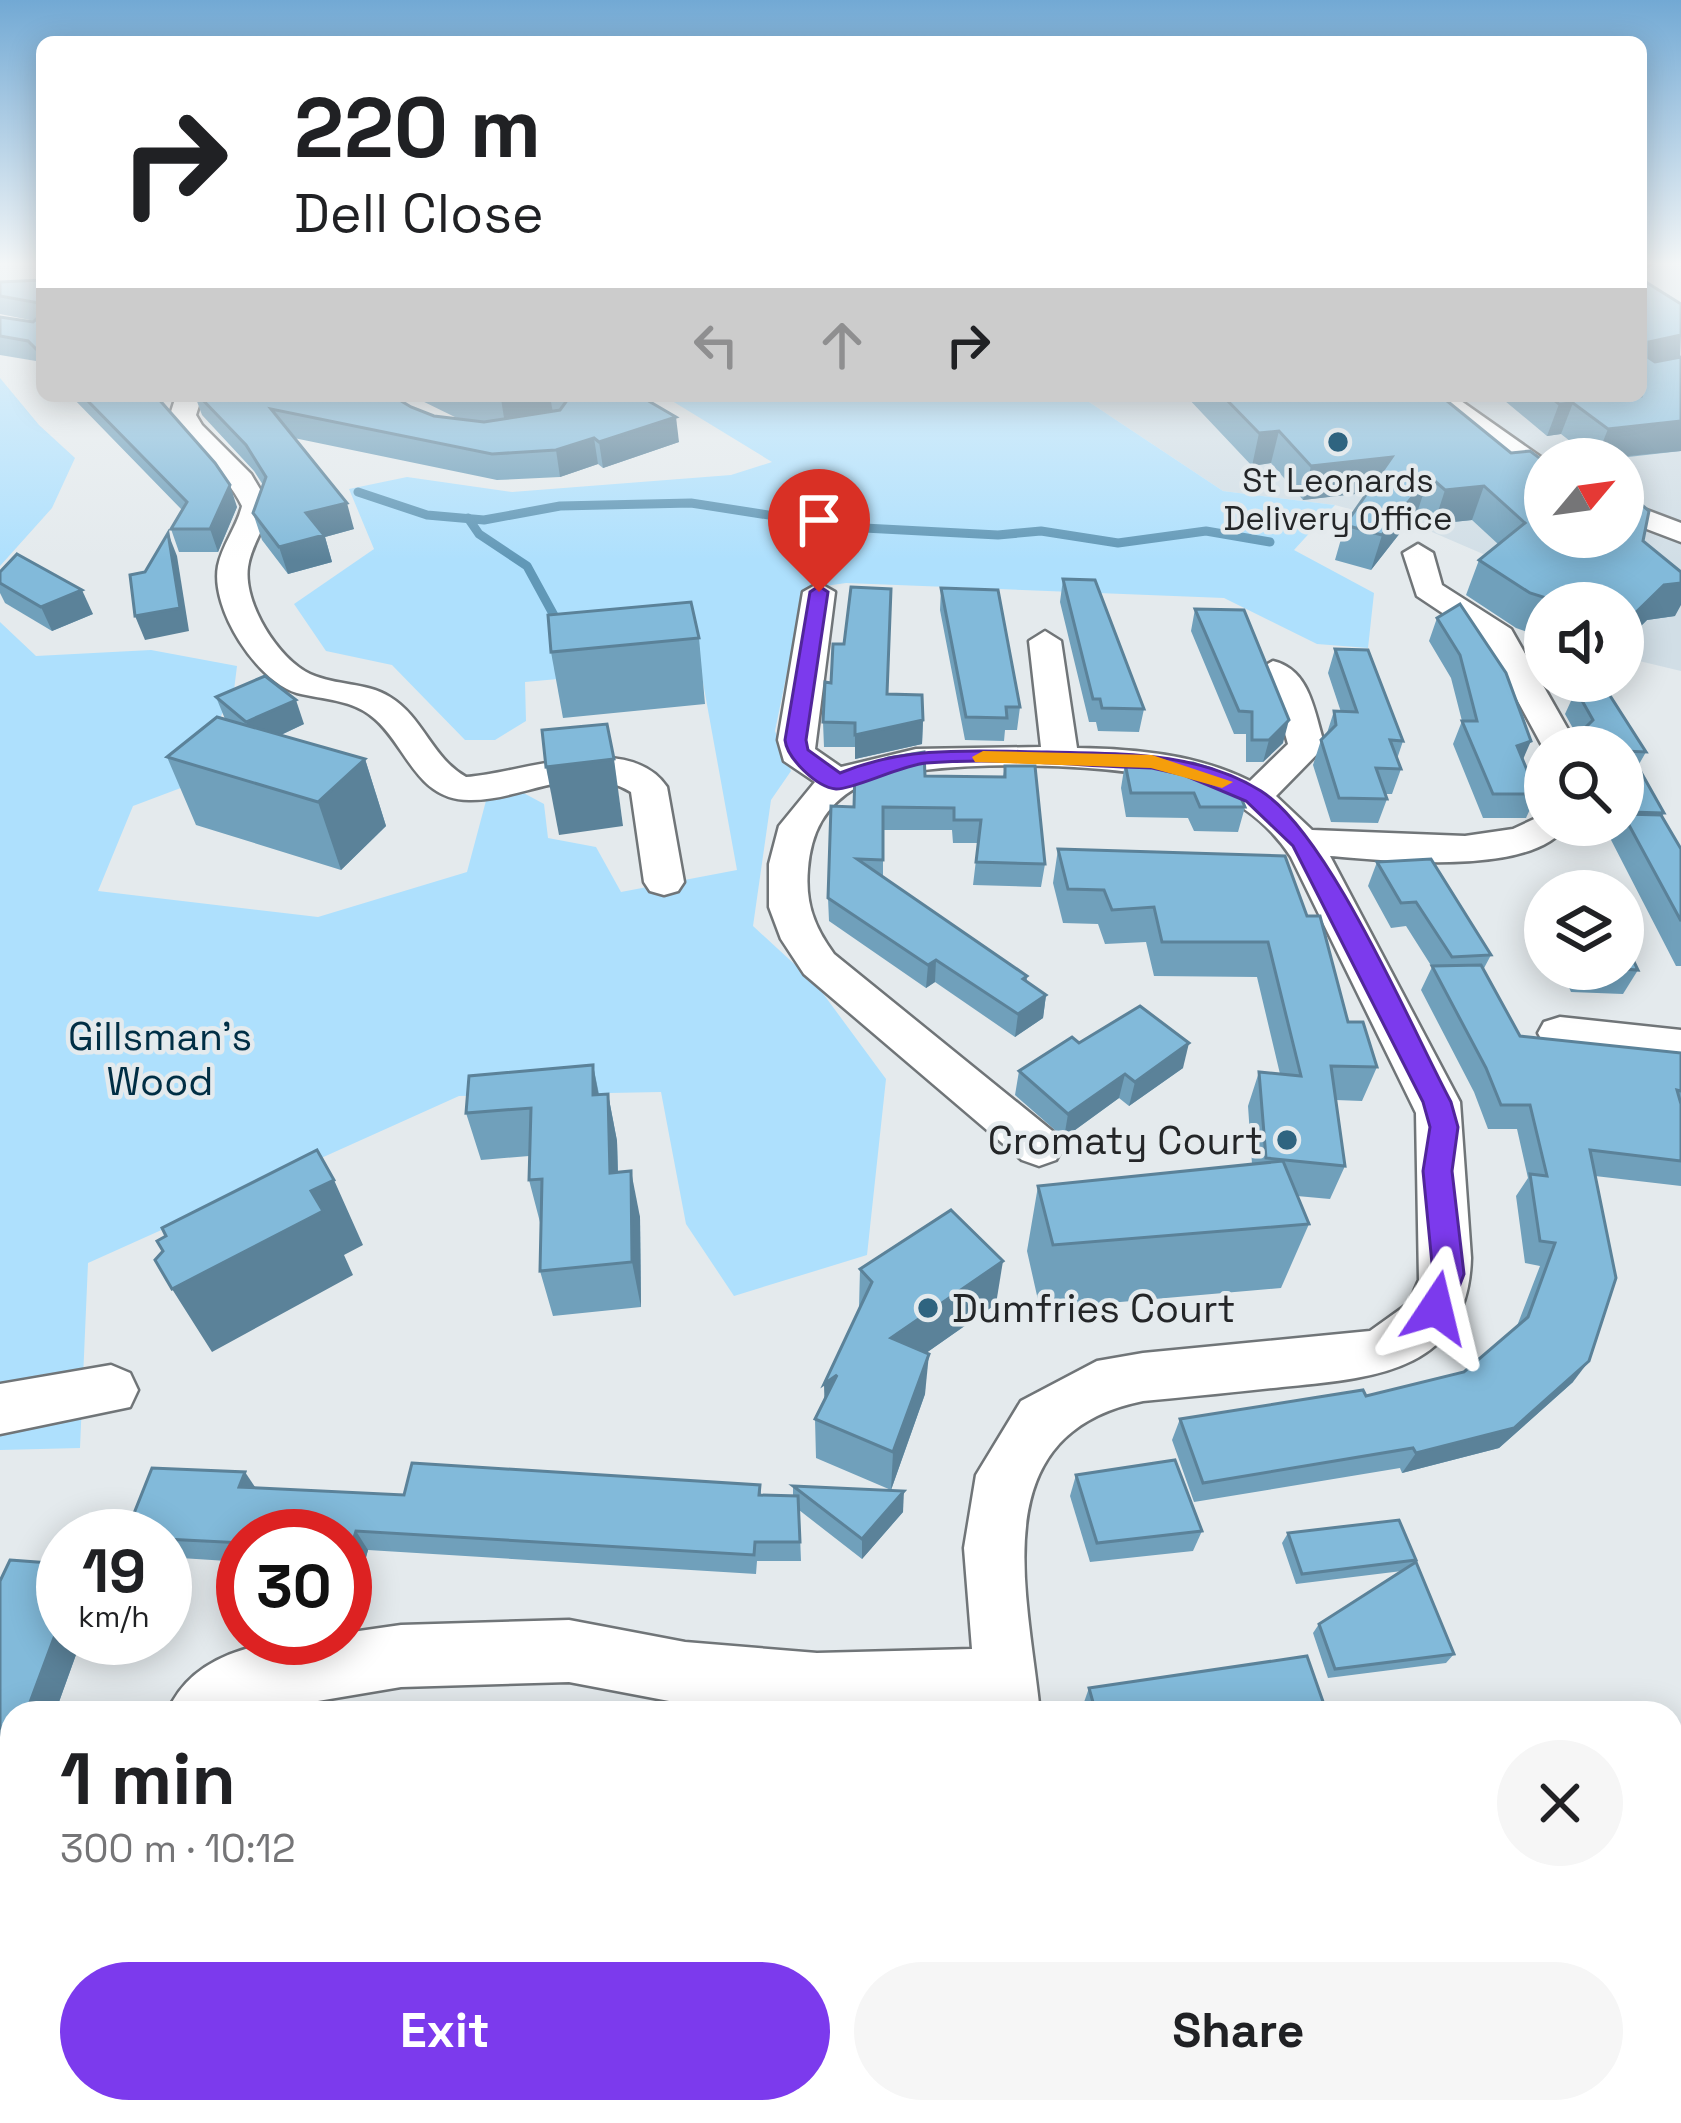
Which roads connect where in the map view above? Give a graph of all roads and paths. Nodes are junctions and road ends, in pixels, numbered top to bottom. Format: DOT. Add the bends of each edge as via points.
graph roads {
  1 [pos="187,402"];
  2 [pos="1446,402"];
  3 [pos="1524,458"];
  4 [pos="1644,518"];
  5 [pos="1681,533"];
  6 [pos="1418,553"];
  7 [pos="819,592"];
  8 [pos="1045,640"];
  9 [pos="1273,671"];
  10 [pos="1549,726"];
  11 [pos="1060,758"];
  12 [pos="838,782"];
  13 [pos="1254,796"];
  14 [pos="1524,838"];
  15 [pos="1302,842"];
  16 [pos="664,882"];
  17 [pos="1560,1033"];
  18 [pos="1681,1046"];
  19 [pos="1039,1147"];
  20 [pos="111,1390"];
  21 [pos="0,1409"];
  22 [pos="1007,1696"];
  23 [pos="212,1701"];
  1 -- 16 [label="street" via="188,426 241,477 256,506 232,566 233,589 288,675 369,698 389,712 448,787 604,768 632,774 649,787"];
  2 -- 3 [label="street"];
  4 -- 5 [label="street"];
  6 -- 10 [label="street" via="1428,590 1484,623 1510,650"];
  7 -- 12 [label="street" via="797,753"];
  8 -- 11 [label="street"];
  9 -- 13 [label="street" via="1286,679 1307,746"];
  11 -- 12 [label="street" via="925,756"];
  11 -- 13 [label="street" via="1152,761"];
  12 -- 19 [label="street" via="809,808 790,848 786,906 797,935 820,964"];
  13 -- 15 [label="street"];
  14 -- 15 [label="street" via="1476,847"];
  15 -- 22 [label="street" via="1437,1102 1449,1274 1436,1308 1411,1337 1378,1354 1142,1377 1097,1386 1041,1419 1005,1474 994,1548"];
  17 -- 18 [label="street"];
  20 -- 21 [label="street"];
  22 -- 23 [label="street" via="685,1673 568,1651 401,1656 257,1677"];
}
